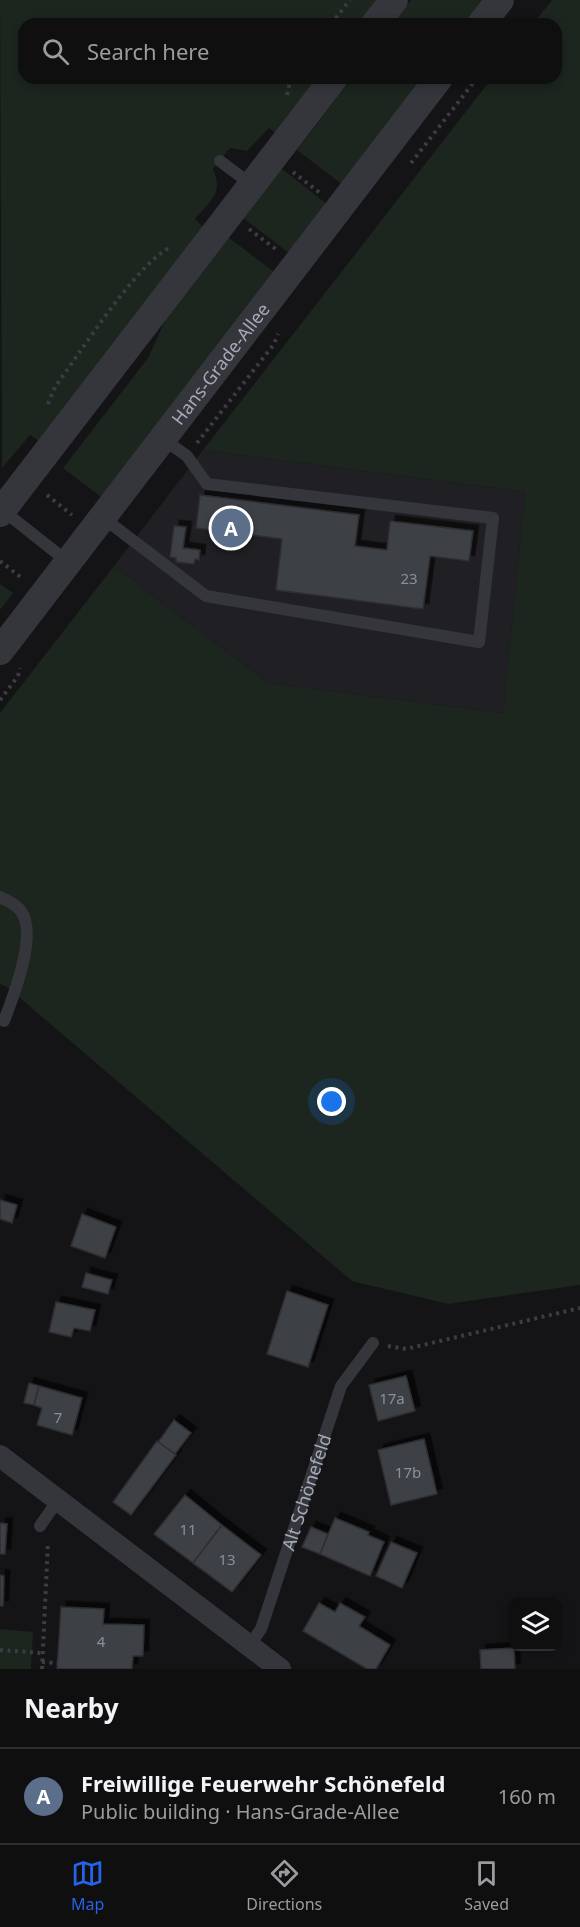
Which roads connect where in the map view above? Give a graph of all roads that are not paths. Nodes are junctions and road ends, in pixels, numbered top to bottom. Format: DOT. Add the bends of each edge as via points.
graph roads {
  1 [pos="394,0"];
  2 [pos="500,0"];
  3 [pos="380,18"];
  4 [pos="486,18"];
  5 [pos="329,84"];
  6 [pos="434,84"];
  7 [pos="220,161"];
  8 [pos="252,185"];
  9 [pos="163,439"];
  10 [pos="1,511"];
  11 [pos="97,524"];
  12 [pos="68,562"];
  13 [pos="0,651"];
  14 [pos="0,897"];
  15 [pos="4,1021"];
  16 [pos="373,1343"];
  17 [pos="0,1456"];
  18 [pos="58,1500"];
  19 [pos="40,1526"];
  20 [pos="249,1646"];
  21 [pos="280,1669"];
  1 -- 3 [label="street"];
  2 -- 4 [label="street"];
  5 -- 8 [label="street"];
  6 -- 9 [label="street, Hans-Grade-Allee"];
  7 -- 8 [label="lane"];
  8 -- 10 [label="street"];
  9 -- 11 [label="street, Hans-Grade-Allee"];
  9 -- 11 [label="lane" via="187,456 207,484 493,518 479,642 206,596"];
  10 -- 12 [label="lane"];
  11 -- 12 [label="street, Hans-Grade-Allee"];
  12 -- 13 [label="street, Hans-Grade-Allee"];
  14 -- 15 [label="lane" via="23,914 26,931 17,986"];
  16 -- 20 [label="lane, Alt Schönefeld" via="341,1386 261,1629"];
  17 -- 18 [label="street"];
  18 -- 19 [label="lane"];
  18 -- 20 [label="street"];
  20 -- 21 [label="street"];
}
